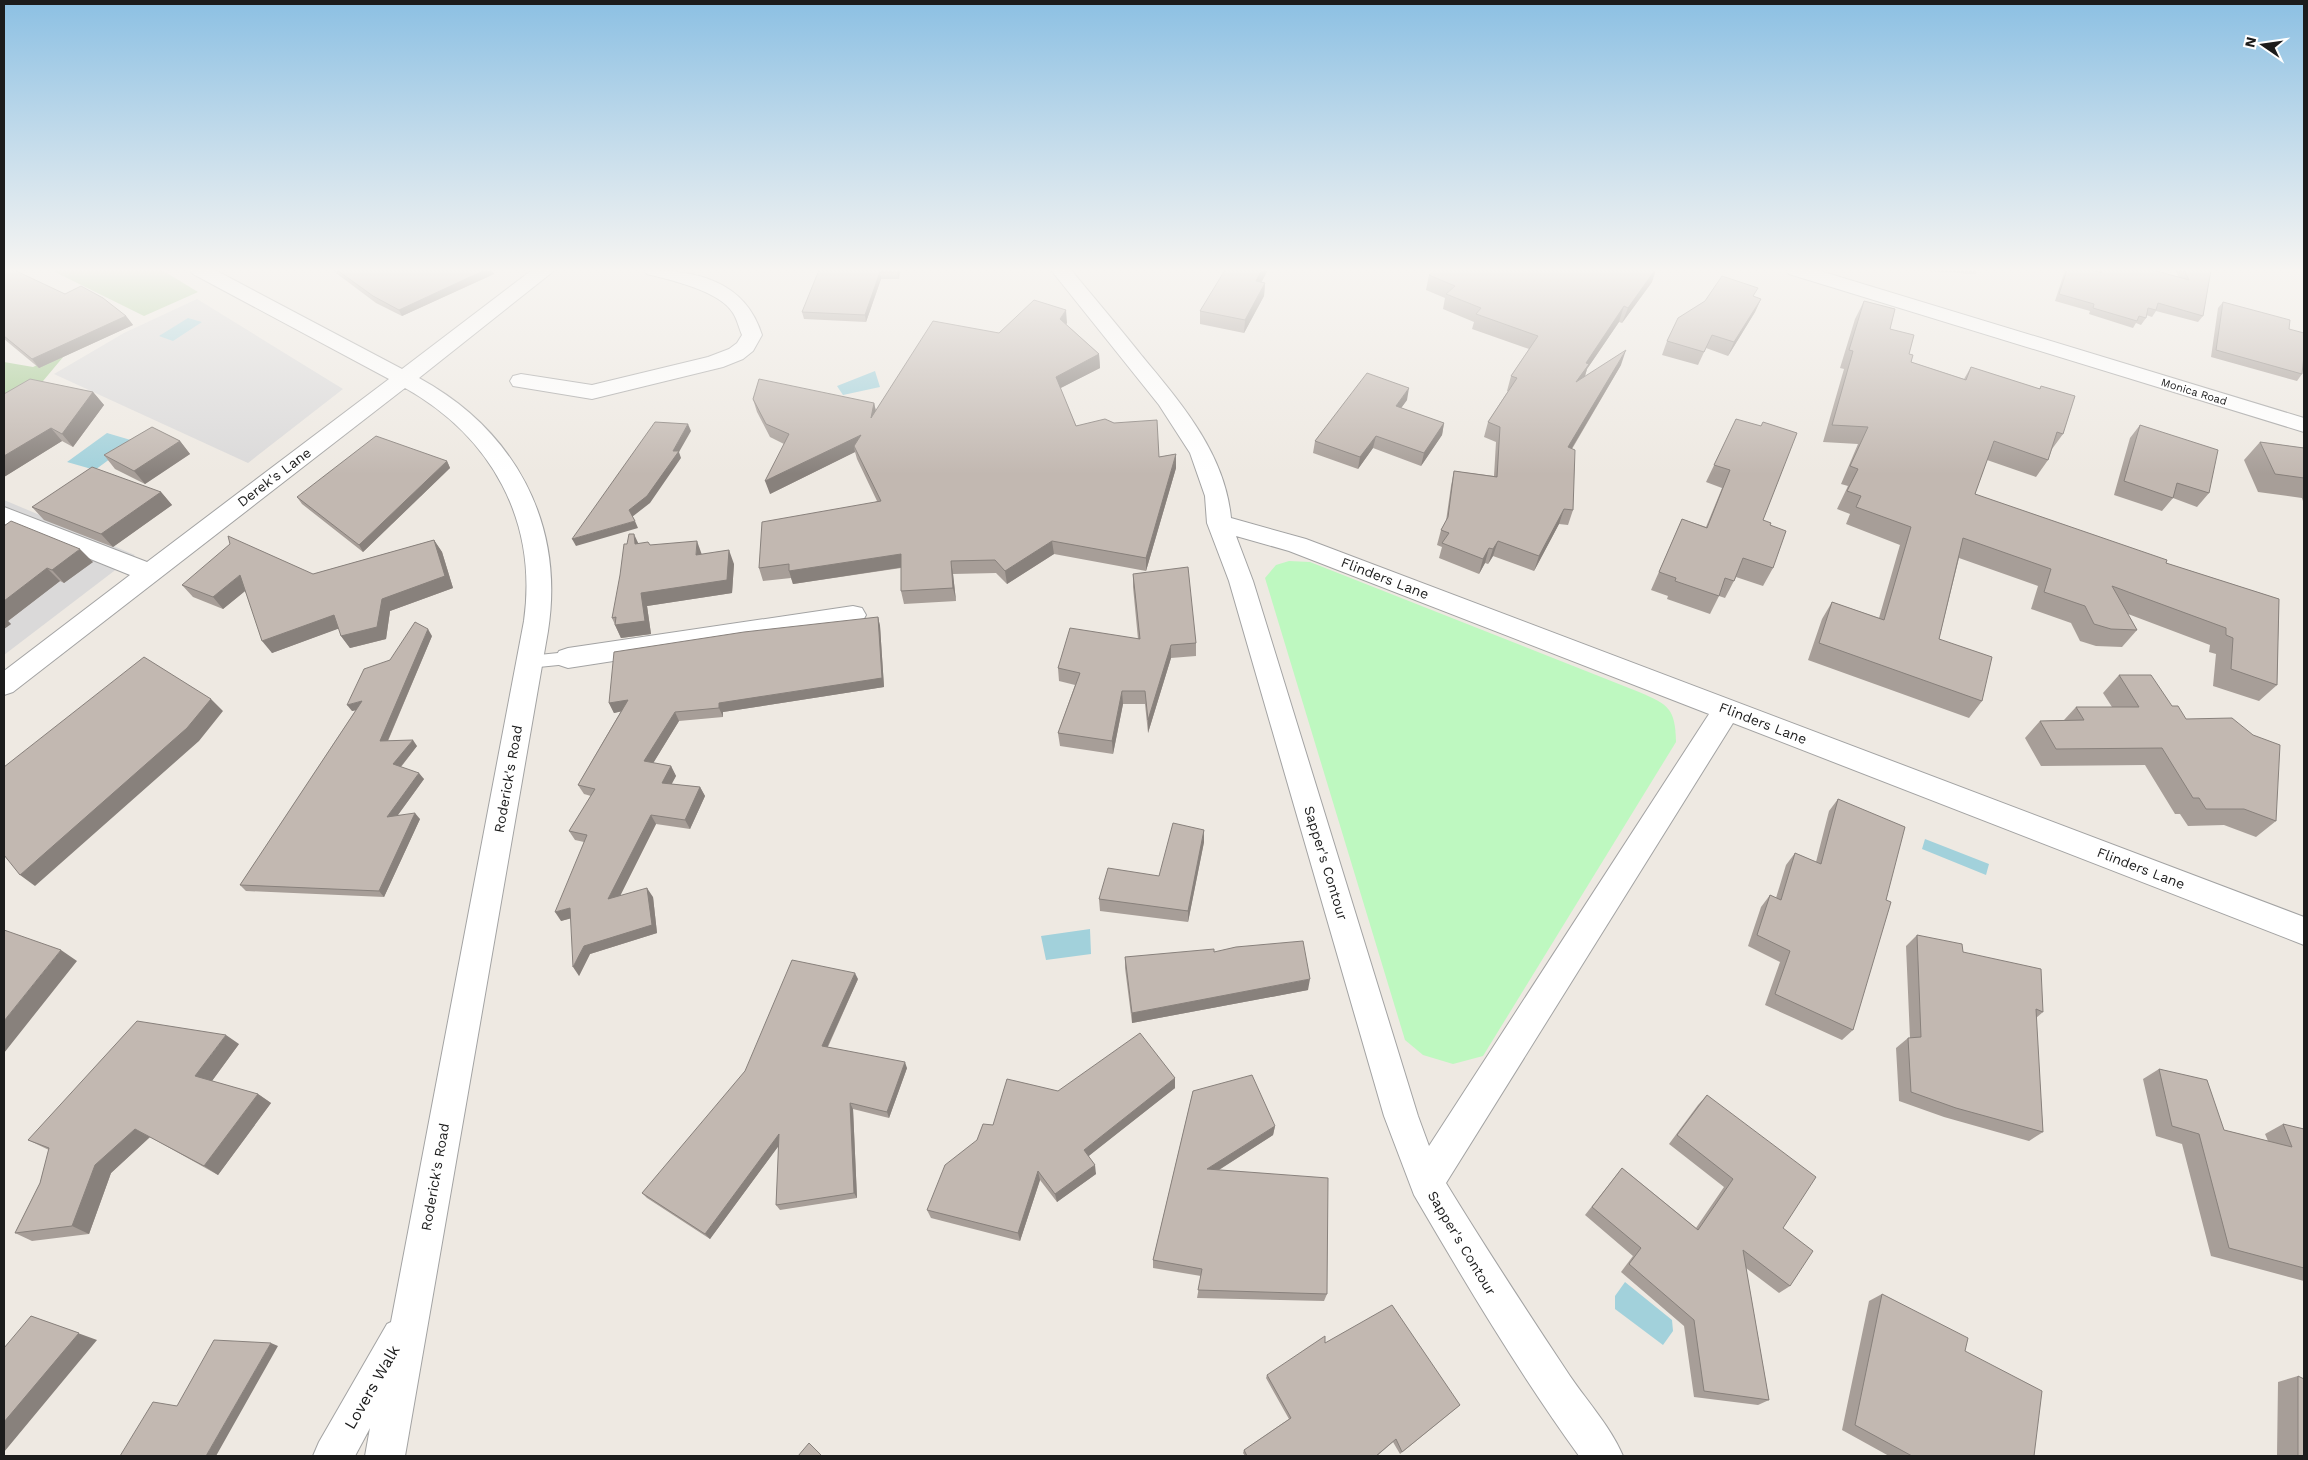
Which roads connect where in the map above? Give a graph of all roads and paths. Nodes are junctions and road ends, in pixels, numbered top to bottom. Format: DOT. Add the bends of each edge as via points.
graph roads {
  1 [pos="328,338"];
  2 [pos="457,338"];
  3 [pos="750,338"];
  4 [pos="1116,338"];
  5 [pos="2019,338"];
  6 [pos="404,379"];
  7 [pos="521,382"];
  8 [pos="2304,425"];
  9 [pos="4,515"];
  10 [pos="1219,522"];
  11 [pos="149,573"];
  12 [pos="853,614"];
  13 [pos="568,658"];
  14 [pos="529,662"];
  15 [pos="4,685"];
  16 [pos="1727,709"];
  17 [pos="2304,931"];
  18 [pos="1426,1183"];
  19 [pos="411,1318"];
  20 [pos="333,1456"];
  21 [pos="385,1456"];
  22 [pos="1603,1456"];
  1 -- 6 [label="street, Roderick's Road"];
  2 -- 6 [label="street, Derek's Lane"];
  3 -- 7 [label="street" via="746,347 736,354 715,362 592,392"];
  4 -- 10 [label="street, Sapper's Contour" via="1183,422 1201,453 1217,496"];
  5 -- 8 [label="street, Monica Road"];
  6 -- 11 [label="street, Derek's Lane"];
  6 -- 14 [label="street, Roderick's Road" via="462,416 492,449 514,483 535,544 538,567 538,611"];
  9 -- 11 [label="street"];
  10 -- 16 [label="street, Flinders Lane" via="1312,551"];
  10 -- 18 [label="street, Sapper's Contour" via="1242,581 1401,1116"];
  11 -- 15 [label="street, Derek's Lane"];
  12 -- 13 [label="street"];
  13 -- 14 [label="lane"];
  14 -- 19 [label="street, Roderick's Road"];
  16 -- 17 [label="street, Flinders Lane"];
  16 -- 18 [label="street"];
  18 -- 22 [label="street, Sapper's Contour" via="1484,1280"];
  19 -- 20 [label="street, Lovers Walk"];
  19 -- 21 [label="street, Roderick's Road"];
}
